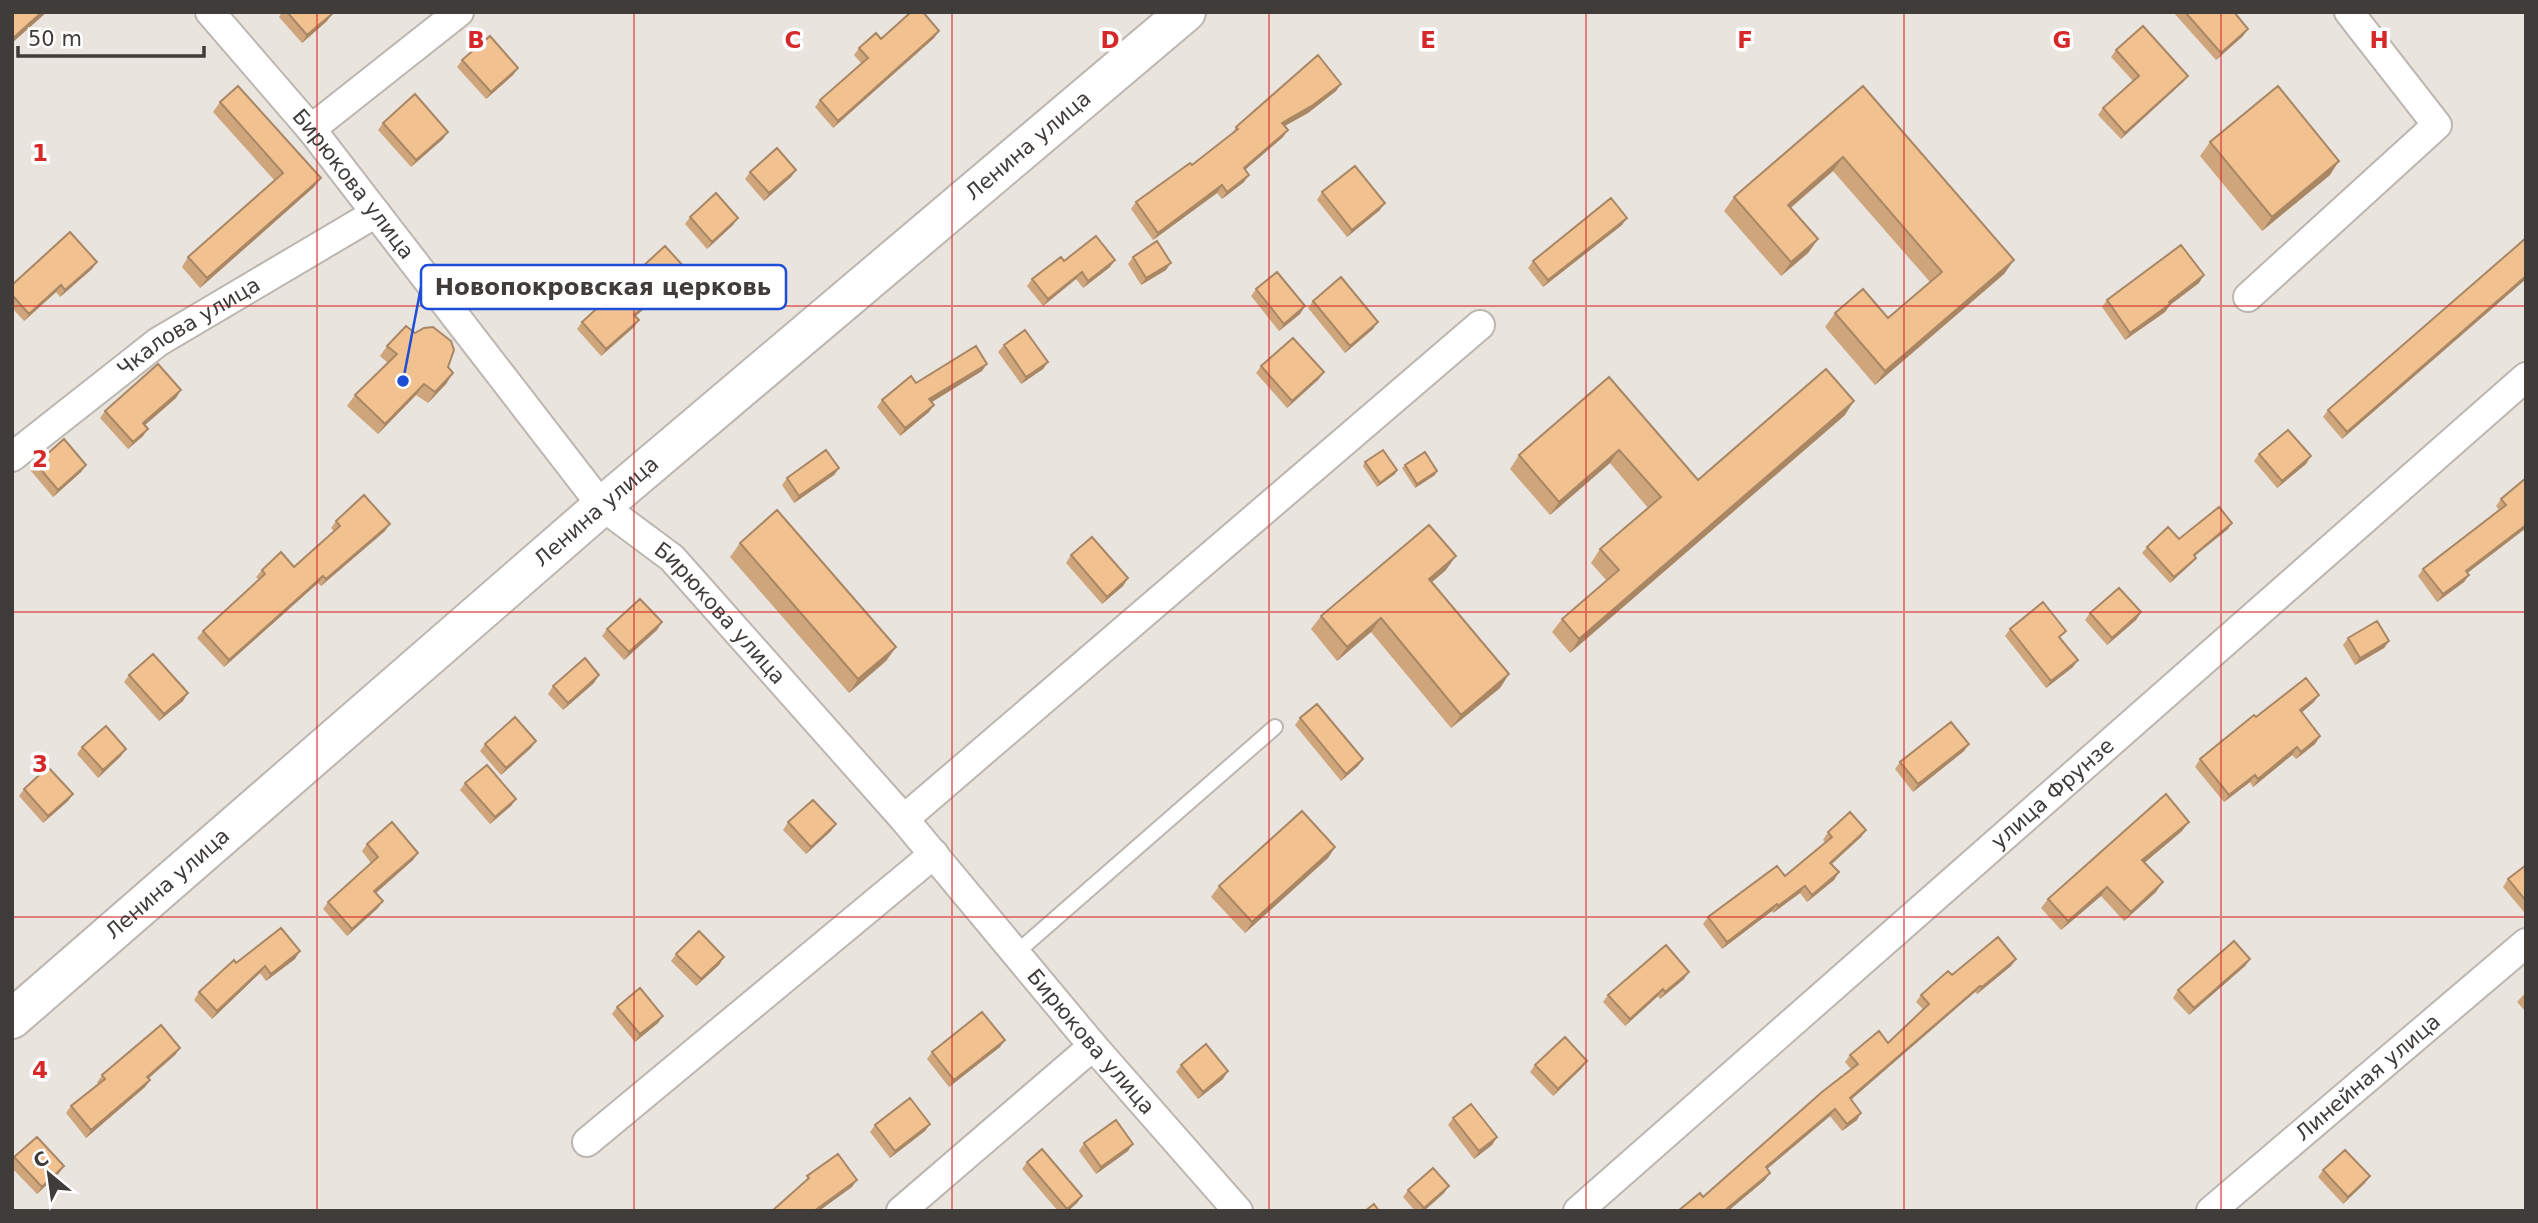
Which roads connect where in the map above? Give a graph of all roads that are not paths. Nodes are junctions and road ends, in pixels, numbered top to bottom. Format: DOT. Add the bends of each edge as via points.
graph roads {
  1 [pos="210,12"];
  2 [pos="459,12"];
  3 [pos="1186,12"];
  4 [pos="2349,12"];
  5 [pos="311,129"];
  6 [pos="376,213"];
  7 [pos="2248,297"];
  8 [pos="1480,325"];
  9 [pos="2526,377"];
  10 [pos="12,457"];
  11 [pos="602,506"];
  12 [pos="1275,727"];
  13 [pos="904,819"];
  14 [pos="934,854"];
  15 [pos="2526,943"];
  16 [pos="1016,953"];
  17 [pos="12,1019"];
  18 [pos="1093,1046"];
  19 [pos="587,1142"];
  20 [pos="901,1211"];
  21 [pos="1238,1211"];
  22 [pos="1578,1211"];
  23 [pos="2211,1211"];
  1 -- 5 [label="street, Бирюкова улица"];
  2 -- 5 [label="street"];
  3 -- 11 [label="main road, Ленина улица"];
  4 -- 7 [label="street" via="2437,125"];
  5 -- 6 [label="street, Бирюкова улица"];
  6 -- 10 [label="street, Чкалова улица" via="158,342"];
  6 -- 11 [label="street, Бирюкова улица"];
  8 -- 13 [label="street"];
  9 -- 22 [label="street, улица Фрунзе"];
  11 -- 13 [label="street, Бирюкова улица" via="672,558"];
  11 -- 17 [label="main road, Ленина улица"];
  12 -- 16 [label="lane"];
  13 -- 14 [label="street, Бирюкова улица"];
  14 -- 16 [label="street, Бирюкова улица"];
  14 -- 19 [label="street"];
  15 -- 23 [label="street, Линейная улица"];
  16 -- 18 [label="street, Бирюкова улица"];
  18 -- 20 [label="street"];
  18 -- 21 [label="street, Бирюкова улица"];
}
